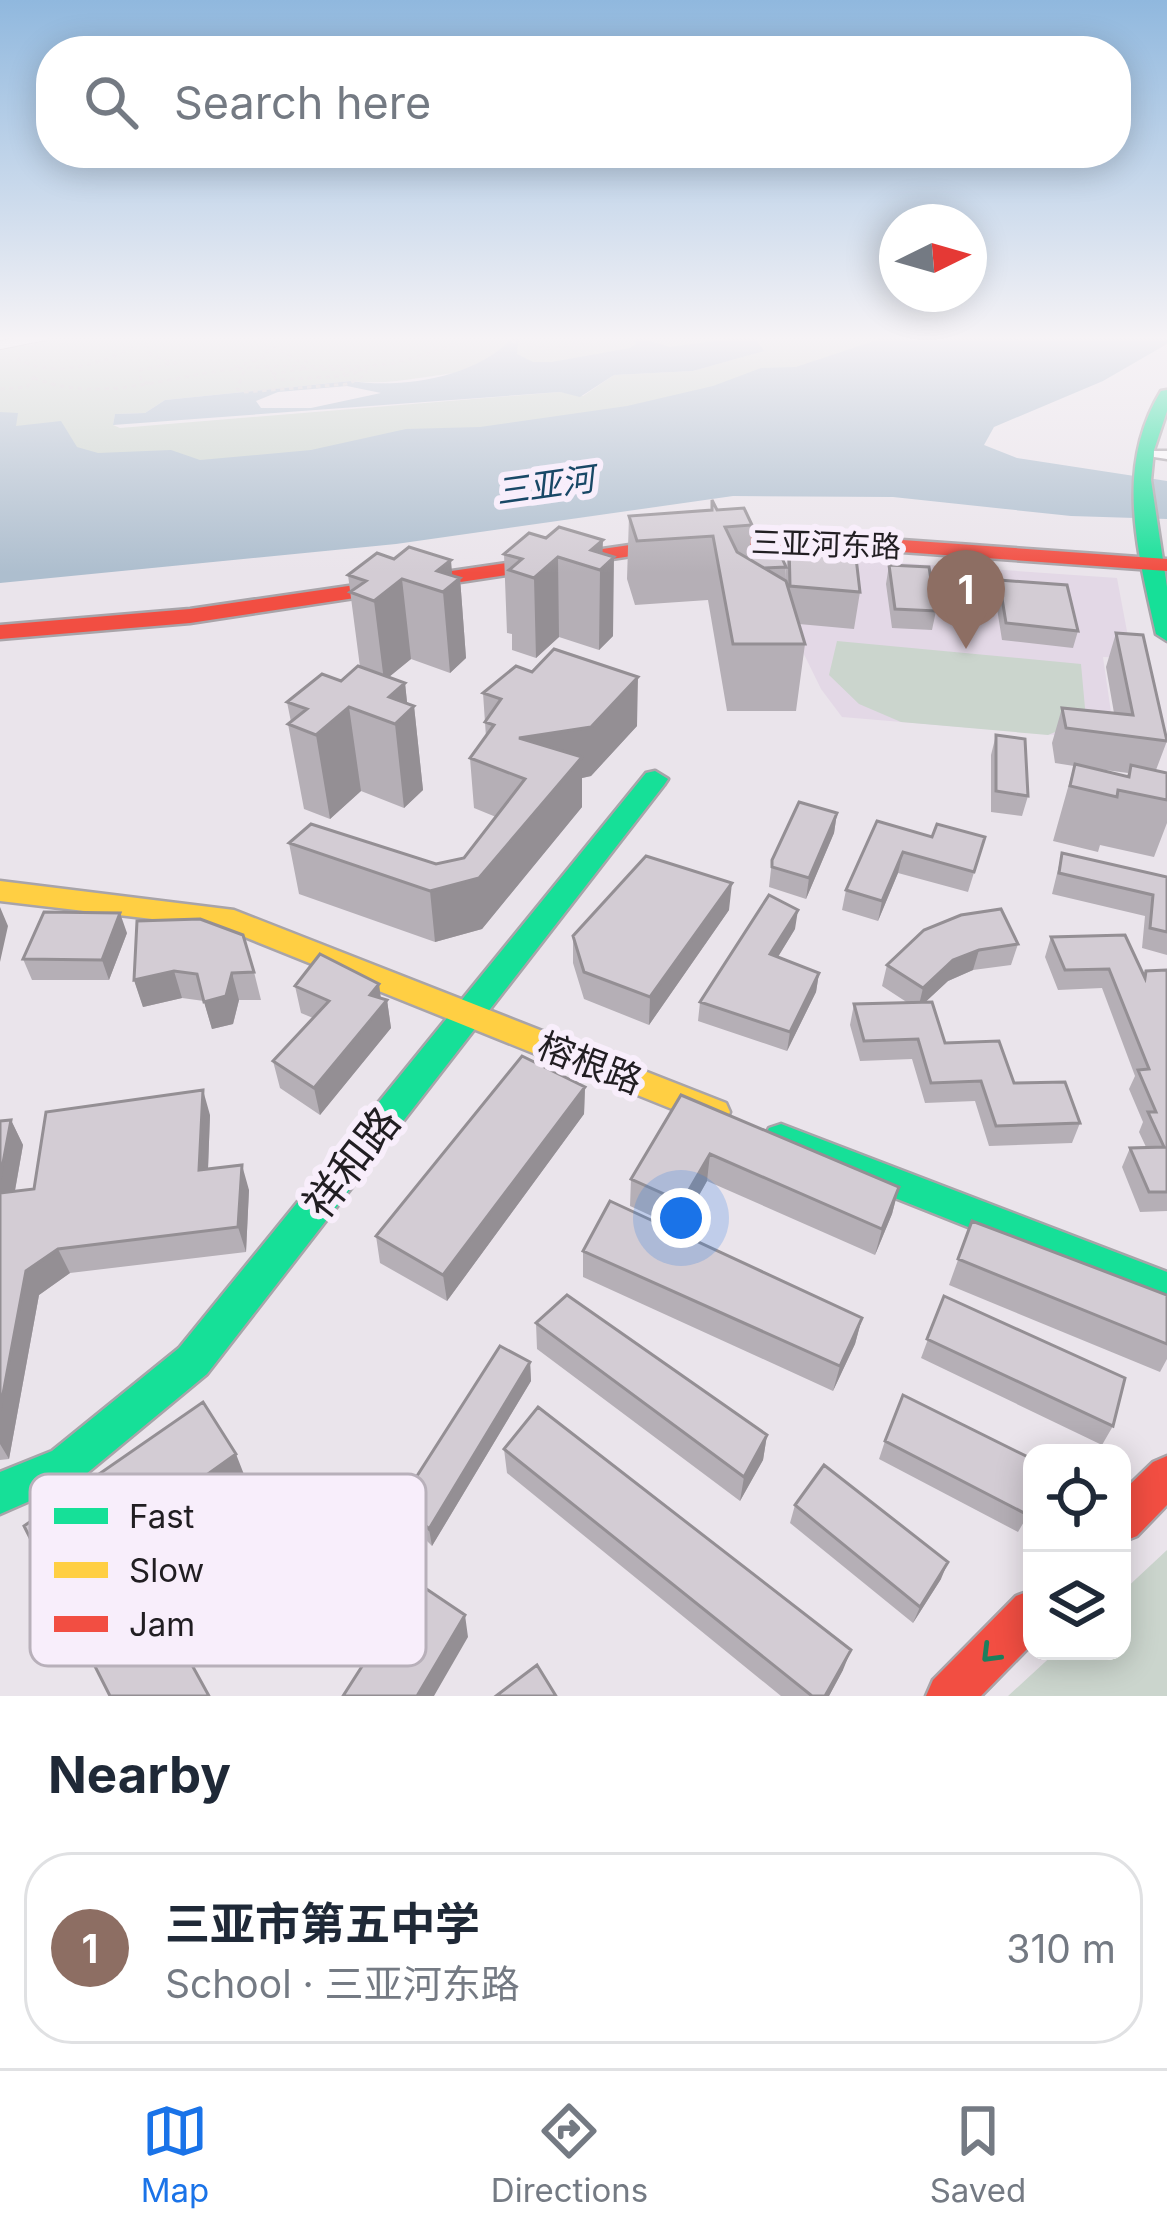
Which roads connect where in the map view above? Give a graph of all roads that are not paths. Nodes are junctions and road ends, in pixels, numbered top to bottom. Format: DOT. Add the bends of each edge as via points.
graph roads {
  1 [pos="1157,415"];
  2 [pos="1167,417"];
  3 [pos="1158,458"];
  4 [pos="1161,558"];
  5 [pos="0,628"];
  6 [pos="1167,634"];
  7 [pos="656,779"];
  8 [pos="0,891"];
  9 [pos="468,1016"];
  10 [pos="1167,1289"];
  11 [pos="45,1474"];
  12 [pos="1167,1476"];
  13 [pos="30,1480"];
  14 [pos="0,1493"];
  15 [pos="1131,1513"];
  16 [pos="1023,1621"];
  17 [pos="949,1696"];
  1 -- 3 [label="street"];
  2 -- 3 [label="street"];
  3 -- 4 [label="street" via="1151,522"];
  4 -- 5 [label="street, 三亚河东路" via="800,534 664,538 187,610"];
  4 -- 6 [label="street"];
  7 -- 9 [label="street, 祥和路"];
  8 -- 9 [label="street, 榕根路" via="224,917"];
  9 -- 10 [label="street, 榕根路"];
  9 -- 11 [label="street, 祥和路" via="193,1361"];
  12 -- 15 [label="street"];
  13 -- 14 [label="street, 祥和路"];
  16 -- 17 [label="street, one-way"];
}
